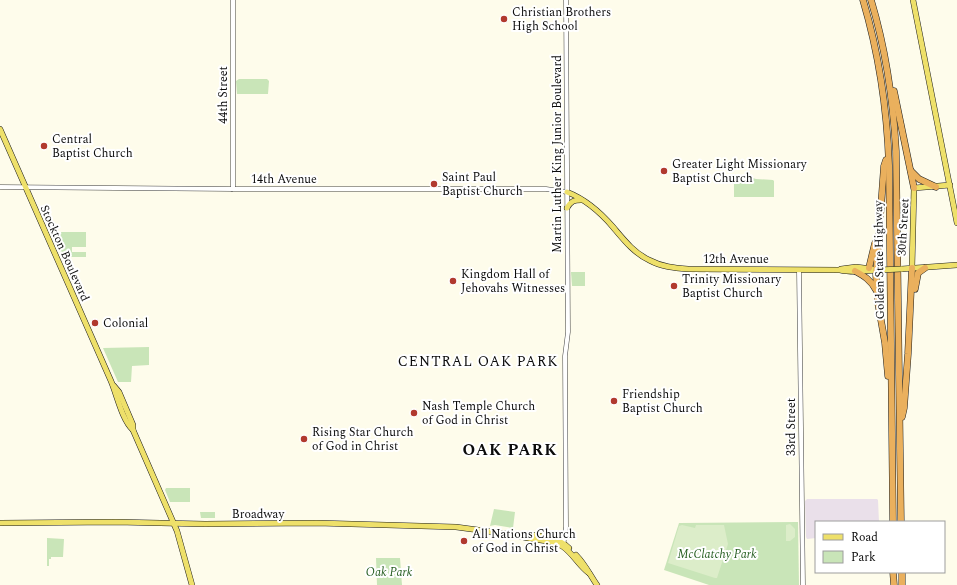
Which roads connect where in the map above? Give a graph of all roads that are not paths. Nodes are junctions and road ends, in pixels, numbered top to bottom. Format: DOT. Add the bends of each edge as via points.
graph roads {
  1 [pos="232,0"];
  2 [pos="566,0"];
  3 [pos="863,0"];
  4 [pos="871,0"];
  5 [pos="913,0"];
  6 [pos="888,71"];
  7 [pos="0,129"];
  8 [pos="888,155"];
  9 [pos="910,169"];
  10 [pos="950,185"];
  11 [pos="25,187"];
  12 [pos="936,187"];
  13 [pos="0,188"];
  14 [pos="914,188"];
  15 [pos="232,189"];
  16 [pos="567,192"];
  17 [pos="582,200"];
  18 [pos="567,208"];
  19 [pos="957,223"];
  20 [pos="879,228"];
  21 [pos="957,265"];
  22 [pos="869,268"];
  23 [pos="910,268"];
  24 [pos="925,268"];
  25 [pos="799,270"];
  26 [pos="840,270"];
  27 [pos="878,270"];
  28 [pos="855,271"];
  29 [pos="877,296"];
  30 [pos="911,302"];
  31 [pos="892,413"];
  32 [pos="900,424"];
  33 [pos="893,521"];
  34 [pos="901,521"];
  35 [pos="0,523"];
  36 [pos="174,524"];
  37 [pos="563,545"];
  38 [pos="894,573"];
  39 [pos="902,573"];
  40 [pos="192,585"];
  41 [pos="598,585"];
  42 [pos="803,585"];
  43 [pos="894,585"];
  44 [pos="902,585"];
  1 -- 15 [label="street, 44th Street"];
  2 -- 16 [label="street, Martin Luther King Junior Boulevard"];
  3 -- 8 [label="highway, Golden State Highway" via="880,66"];
  4 -- 6 [label="highway, Golden State Highway"];
  5 -- 10 [label="main road"];
  6 -- 9 [label="highway"];
  6 -- 32 [label="highway, Golden State Highway" via="896,151"];
  7 -- 11 [label="main road, Stockton Boulevard"];
  8 -- 20 [label="highway" via="884,166"];
  8 -- 31 [label="highway, Golden State Highway"];
  9 -- 12 [label="highway" via="919,180"];
  9 -- 14 [label="highway"];
  10 -- 12 [label="main road"];
  10 -- 19 [label="main road"];
  11 -- 13 [label="street, 14th Avenue"];
  11 -- 15 [label="street, 14th Avenue"];
  11 -- 36 [label="main road, Stockton Boulevard"];
  12 -- 14 [label="main road"];
  14 -- 23 [label="main road, 30th Street"];
  15 -- 16 [label="street, 14th Avenue" via="546,188"];
  16 -- 17 [label="main road, 12th Avenue"];
  16 -- 18 [label="street, Martin Luther King Junior Boulevard"];
  17 -- 18 [label="main road" via="573,201"];
  17 -- 25 [label="main road, 12th Avenue" via="606,220 636,252 658,264 675,268"];
  18 -- 37 [label="street, Martin Luther King Junior Boulevard" via="566,518"];
  20 -- 22 [label="highway"];
  20 -- 27 [label="highway"];
  21 -- 24 [label="main road, 12th Avenue"];
  22 -- 26 [label="main road, 12th Avenue"];
  22 -- 27 [label="main road, 12th Avenue"];
  23 -- 24 [label="main road, 12th Avenue"];
  23 -- 27 [label="main road, 12th Avenue, bridge"];
  23 -- 30 [label="highway"];
  24 -- 30 [label="highway" via="918,273"];
  25 -- 26 [label="main road, 12th Avenue"];
  25 -- 42 [label="street, 33rd Street"];
  26 -- 28 [label="main road, 12th Avenue"];
  27 -- 28 [label="main road, 12th Avenue"];
  27 -- 29 [label="highway"];
  28 -- 29 [label="highway" via="871,281"];
  29 -- 31 [label="highway"];
  30 -- 32 [label="highway" via="904,408"];
  31 -- 33 [label="highway, Golden State Highway"];
  32 -- 34 [label="highway, Golden State Highway"];
  35 -- 36 [label="main road, Broadway"];
  36 -- 37 [label="main road, Broadway" via="317,523 456,527 543,537"];
  36 -- 40 [label="main road, Stockton Boulevard"];
  37 -- 41 [label="main road" via="587,567"];
  38 -- 43 [label="highway"];
  39 -- 44 [label="highway"];
}
